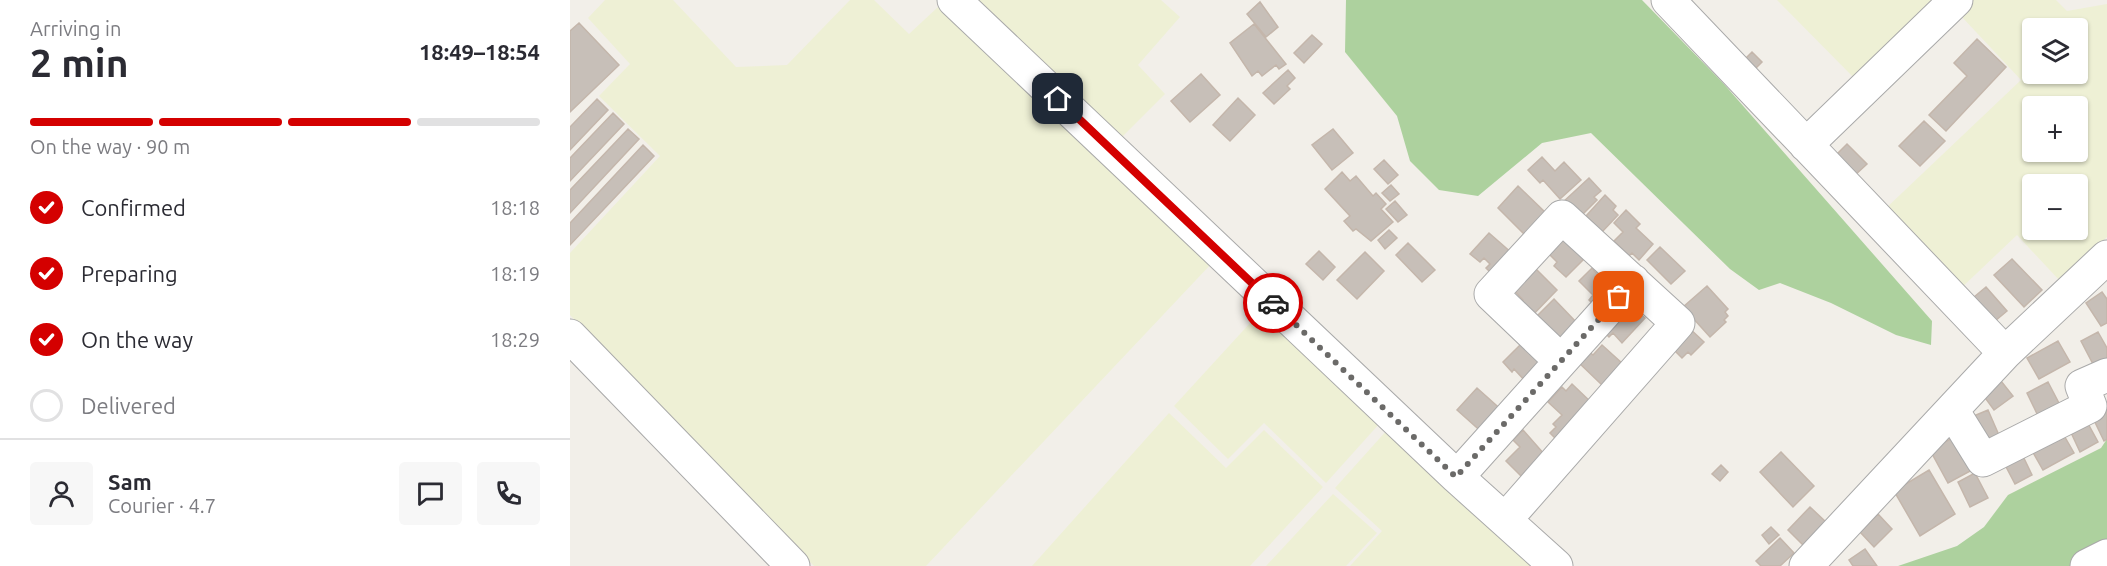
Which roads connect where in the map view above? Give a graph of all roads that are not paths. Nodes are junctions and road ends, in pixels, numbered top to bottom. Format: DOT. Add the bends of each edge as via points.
graph roads {
  1 [pos="954,0"];
  2 [pos="1668,0"];
  3 [pos="1956,0"];
  4 [pos="1806,145"];
  5 [pos="2107,256"];
  6 [pos="1633,281"];
  7 [pos="570,336"];
  8 [pos="2005,353"];
  9 [pos="1561,361"];
  10 [pos="2107,375"];
  11 [pos="1952,410"];
  12 [pos="1456,477"];
  13 [pos="1505,520"];
  14 [pos="2107,556"];
  15 [pos="793,566"];
  16 [pos="1556,566"];
  17 [pos="1806,566"];
  18 [pos="2087,566"];
  1 -- 12 [label="street"];
  2 -- 4 [label="street"];
  3 -- 4 [label="street"];
  4 -- 8 [label="street"];
  5 -- 8 [label="street"];
  6 -- 9 [label="street"];
  6 -- 9 [label="street" via="1562,217 1491,294"];
  6 -- 13 [label="street" via="1678,324"];
  7 -- 15 [label="street"];
  8 -- 11 [label="street"];
  9 -- 12 [label="street"];
  10 -- 11 [label="street" via="2082,386 2090,406 1983,460"];
  11 -- 17 [label="street"];
  12 -- 13 [label="street"];
  13 -- 16 [label="street"];
  14 -- 18 [label="street"];
}
